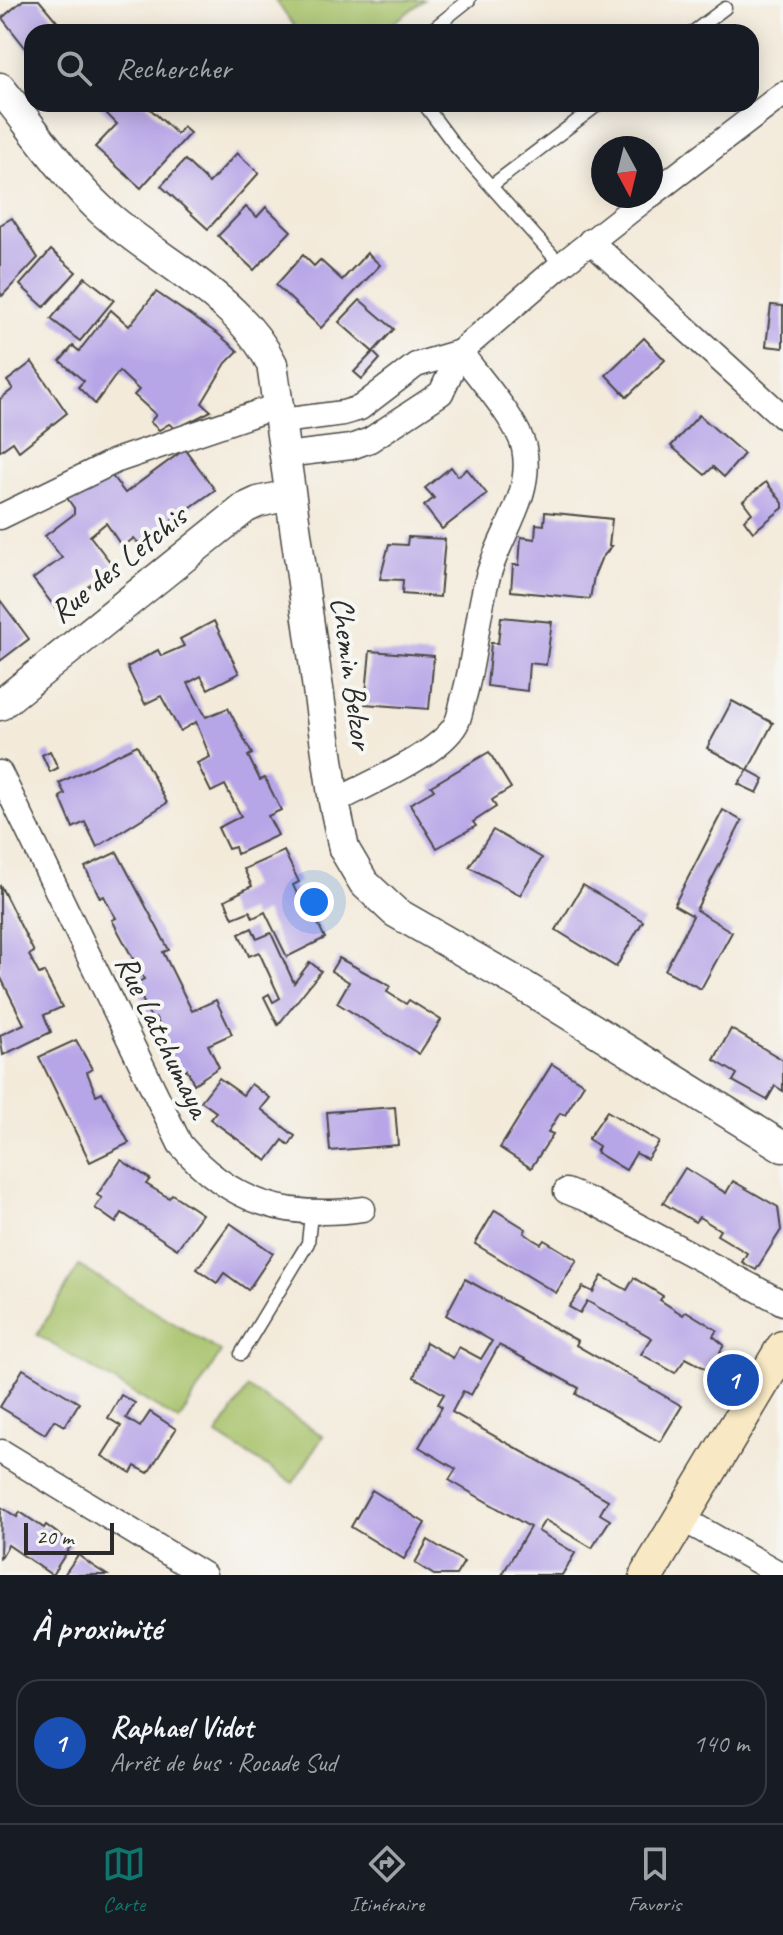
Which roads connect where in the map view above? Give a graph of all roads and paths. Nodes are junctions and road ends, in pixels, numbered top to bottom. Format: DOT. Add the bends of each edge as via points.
graph roads {
  1 [pos="469,0"];
  2 [pos="725,8"];
  3 [pos="439,24"];
  4 [pos="704,24"];
  5 [pos="1,91"];
  6 [pos="783,94"];
  7 [pos="430,112"];
  8 [pos="588,112"];
  9 [pos="663,185"];
  10 [pos="491,186"];
  11 [pos="633,208"];
  12 [pos="590,241"];
  13 [pos="561,265"];
  14 [pos="460,352"];
  15 [pos="281,413"];
  16 [pos="783,417"];
  17 [pos="285,455"];
  18 [pos="289,495"];
  19 [pos="0,517"];
  20 [pos="0,705"];
  21 [pos="0,773"];
  22 [pos="334,802"];
  23 [pos="783,1147"];
  24 [pos="566,1191"];
  25 [pos="363,1209"];
  26 [pos="311,1214"];
  27 [pos="783,1303"];
  28 [pos="783,1348"];
  29 [pos="241,1354"];
  30 [pos="2,1452"];
  31 [pos="681,1518"];
  32 [pos="204,1575"];
  33 [pos="647,1575"];
  34 [pos="782,1575"];
  1 -- 3 [label="lane"];
  2 -- 4 [label="lane"];
  5 -- 15 [label="street, Chemin Belzor" via="101,210 249,329 272,364"];
  6 -- 9 [label="street"];
  7 -- 10 [label="lane"];
  8 -- 10 [label="lane"];
  10 -- 13 [label="lane"];
  11 -- 12 [label="street"];
  12 -- 13 [label="street"];
  12 -- 16 [label="street"];
  13 -- 14 [label="street"];
  14 -- 15 [label="street" via="416,365 360,408"];
  14 -- 17 [label="street" via="441,393 370,440"];
  14 -- 22 [label="street" via="523,445 527,475 487,580 457,723 435,748"];
  15 -- 17 [label="street, Chemin Belzor"];
  15 -- 19 [label="street" via="115,461"];
  17 -- 18 [label="street, Chemin Belzor"];
  18 -- 20 [label="street, Rue des Letchis" via="245,508"];
  18 -- 22 [label="street, Chemin Belzor"];
  21 -- 26 [label="street, Rue Latchumaya" via="180,1144 199,1167 245,1195"];
  22 -- 23 [label="street, Chemin Belzor" via="344,849 364,883 395,912"];
  24 -- 27 [label="street"];
  25 -- 26 [label="street, Rue Latchumaya"];
  26 -- 29 [label="lane" via="308,1243"];
  28 -- 31 [label="main road"];
  30 -- 32 [label="street"];
  31 -- 33 [label="main road"];
  31 -- 34 [label="street"];
}
